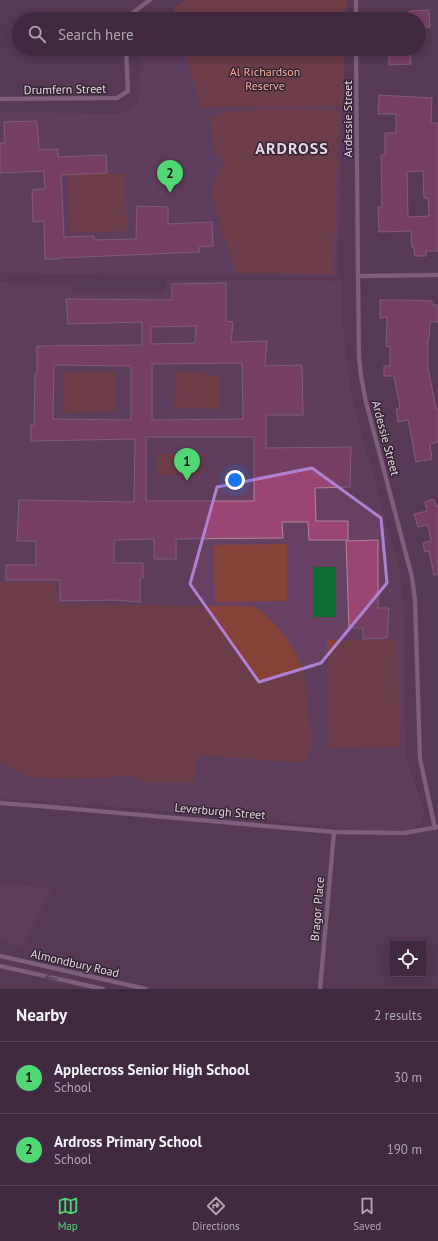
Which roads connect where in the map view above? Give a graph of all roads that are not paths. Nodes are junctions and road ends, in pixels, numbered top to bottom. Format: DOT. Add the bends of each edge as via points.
graph roads {
  1 [pos="150,0"];
  2 [pos="356,0"];
  3 [pos="134,12"];
  4 [pos="356,12"];
  5 [pos="126,56"];
  6 [pos="356,56"];
  7 [pos="0,100"];
  8 [pos="438,275"];
  9 [pos="358,276"];
  10 [pos="0,803"];
  11 [pos="436,827"];
  12 [pos="334,832"];
  13 [pos="0,956"];
  14 [pos="0,966"];
  15 [pos="103,989"];
  16 [pos="146,989"];
  17 [pos="320,989"];
  1 -- 3 [label="street"];
  2 -- 4 [label="street"];
  5 -- 7 [label="street, Drumfern Street" via="128,91 117,98"];
  6 -- 9 [label="street, Ardessie Street"];
  8 -- 9 [label="street"];
  9 -- 11 [label="street, Ardessie Street" via="363,389 413,584 420,759"];
  10 -- 12 [label="street, Leverburgh Street"];
  11 -- 12 [label="street, Leverburgh Street" via="404,833"];
  12 -- 17 [label="street, Bragor Place"];
  13 -- 16 [label="street, Almondbury Road"];
  15 -- 14 [label="street, Almondbury Road, one-way"];
}
